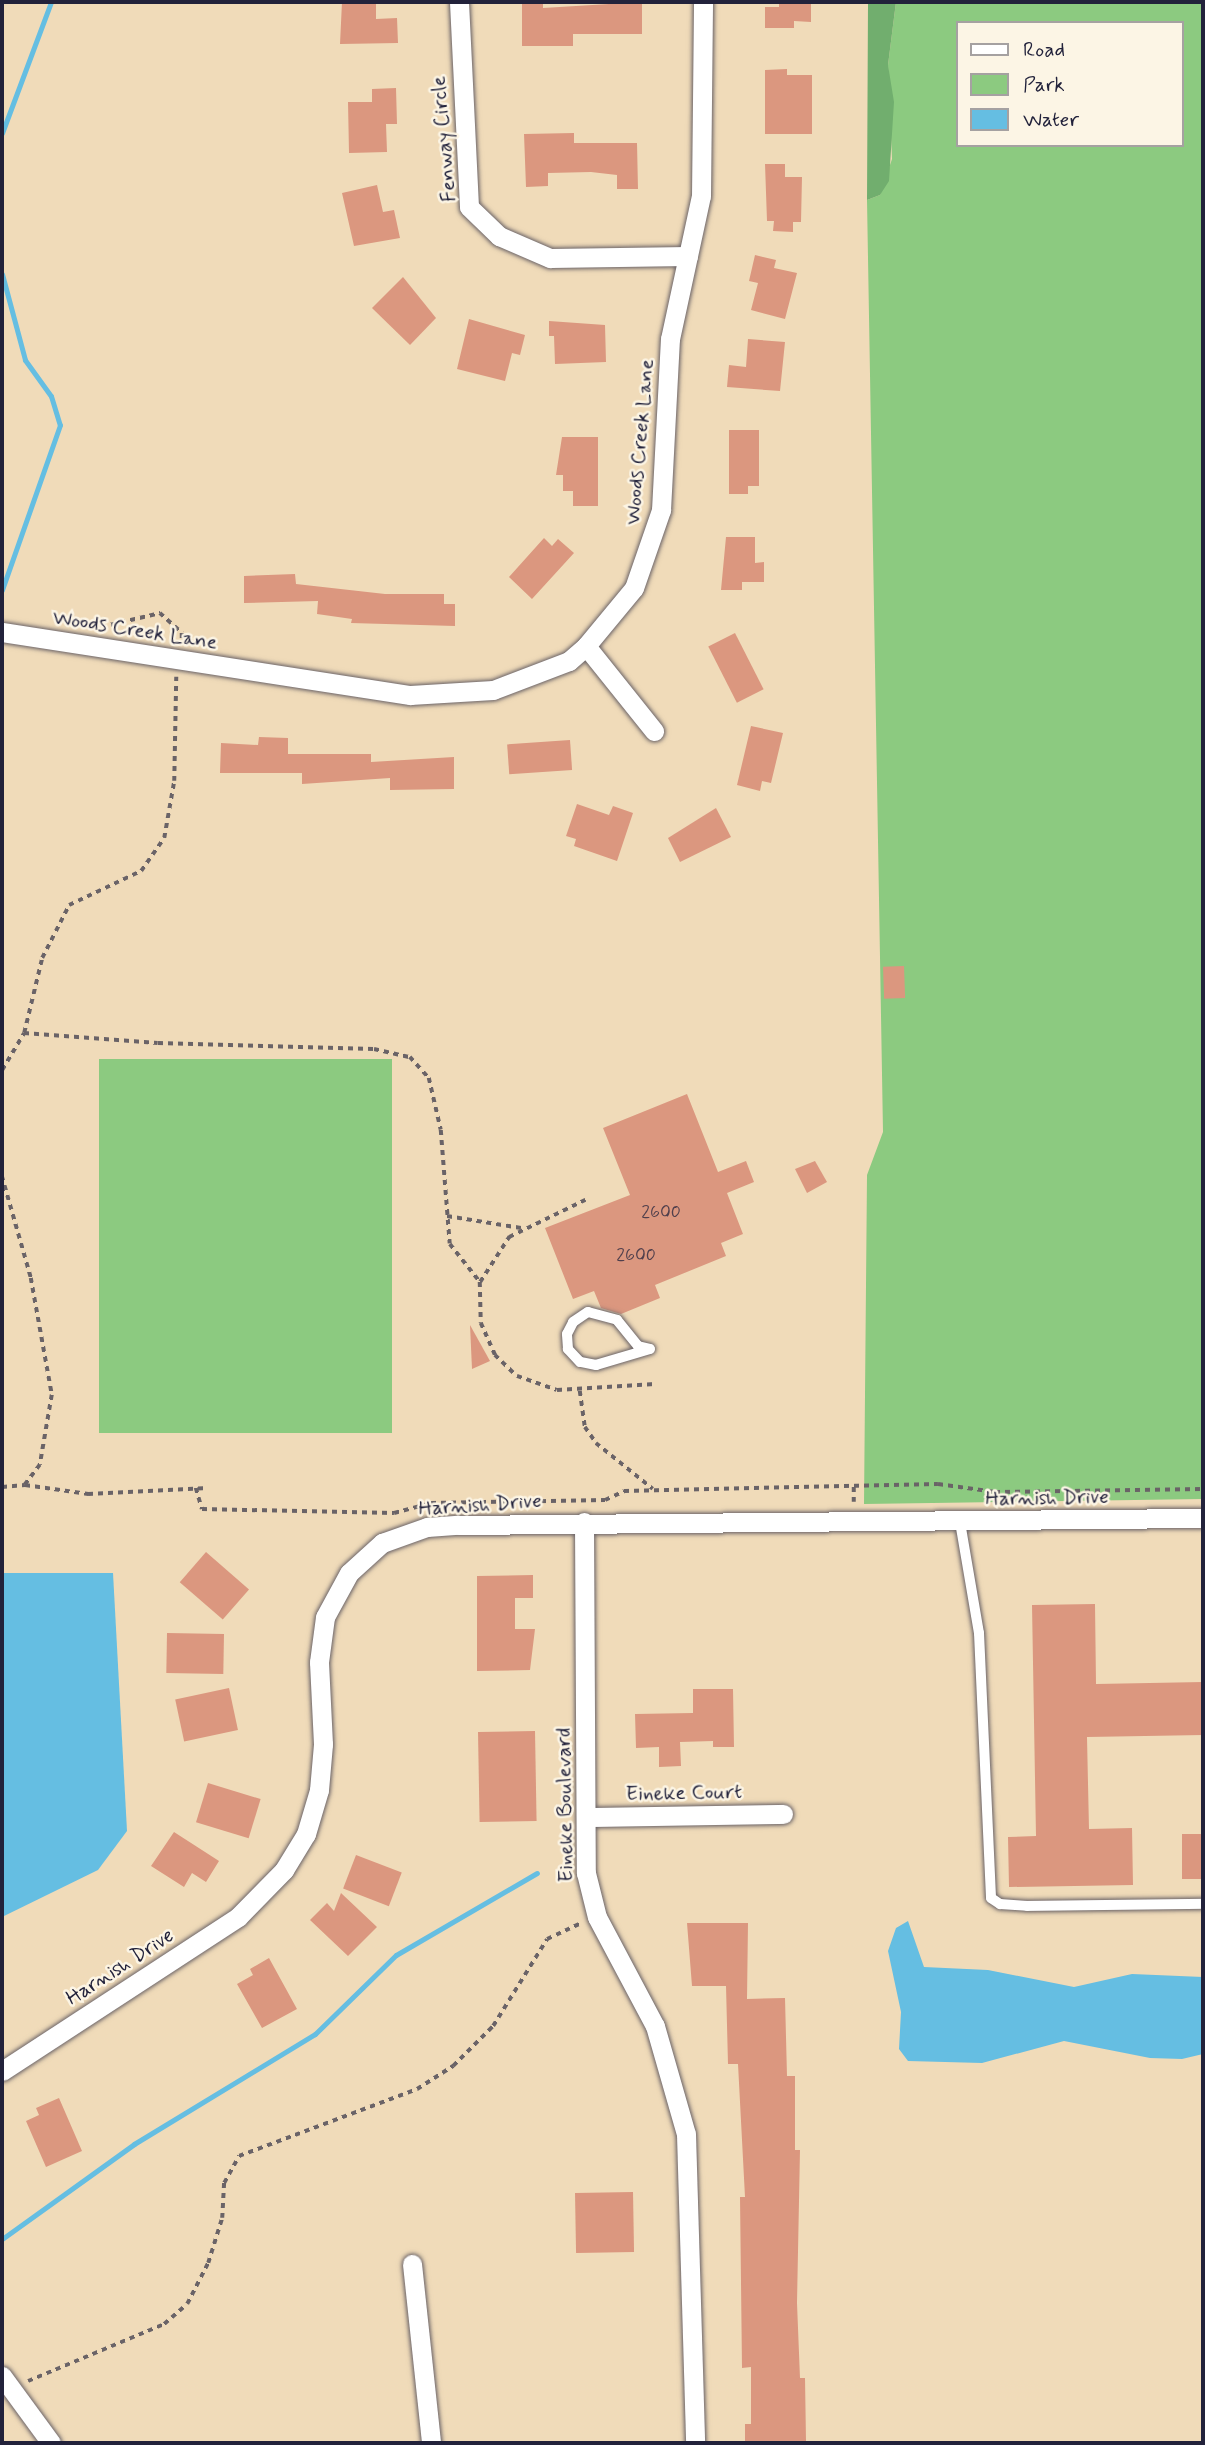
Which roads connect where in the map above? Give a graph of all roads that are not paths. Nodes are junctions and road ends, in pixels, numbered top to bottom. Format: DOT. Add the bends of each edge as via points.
graph roads {
  1 [pos="459,2"];
  2 [pos="703,2"];
  3 [pos="688,256"];
  4 [pos="2,632"];
  5 [pos="586,646"];
  6 [pos="654,731"];
  7 [pos="650,1349"];
  8 [pos="1203,1518"];
  9 [pos="584,1522"];
  10 [pos="960,1522"];
  11 [pos="783,1814"];
  12 [pos="586,1817"];
  13 [pos="1203,1904"];
  14 [pos="2,2071"];
  15 [pos="412,2264"];
  16 [pos="8,2384"];
  17 [pos="51,2443"];
  18 [pos="431,2443"];
  19 [pos="695,2443"];
  1 -- 3 [label="street, Fenway Circle" via="469,207 499,236 550,258"];
  2 -- 3 [label="street, Woods Creek Lane" via="701,196"];
  3 -- 5 [label="street, Woods Creek Lane" via="670,339 664,480 654,539 634,588"];
  4 -- 5 [label="street, Woods Creek Lane" via="356,689 455,695 523,680 569,661"];
  5 -- 6 [label="street"];
  7 -- 7 [label="lane" via="588,1365 574,1356 566,1334 578,1316 596,1312 617,1320 638,1346"];
  8 -- 10 [label="street, Harnish Drive"];
  9 -- 10 [label="street, Harnish Drive"];
  9 -- 12 [label="street, Eineke Boulevard"];
  9 -- 14 [label="street, Harnish Drive" via="427,1527 382,1543 364,1556 336,1591 325,1617 319,1662 323,1744 319,1790 306,1834 284,1870 238,1917"];
  10 -- 13 [label="lane" via="979,1633 991,1898 1000,1904 1027,1906"];
  11 -- 12 [label="street, Eineke Court"];
  12 -- 19 [label="street, Eineke Boulevard" via="586,1873 597,1917 647,2005 667,2057 687,2134"];
  15 -- 18 [label="street"];
  16 -- 17 [label="street"];
}
